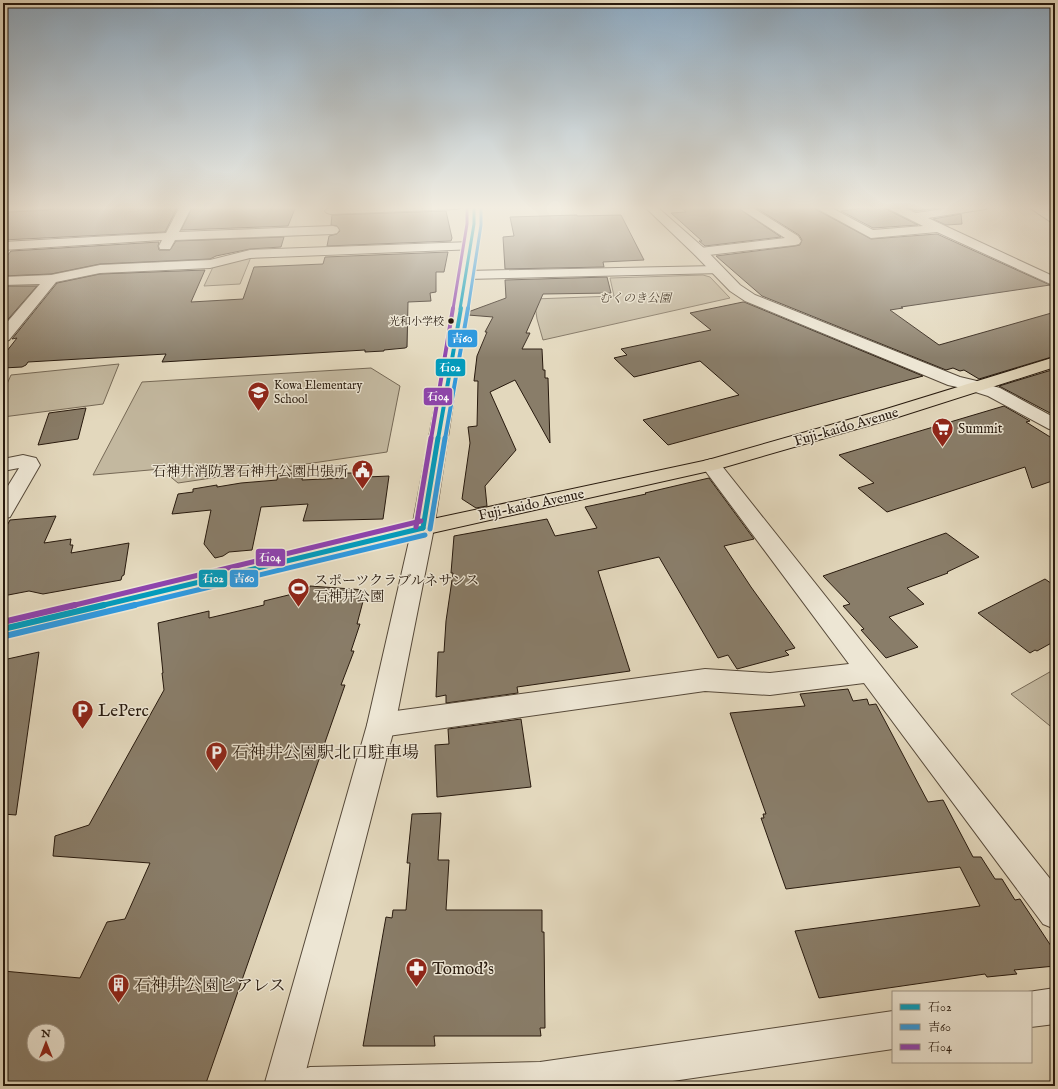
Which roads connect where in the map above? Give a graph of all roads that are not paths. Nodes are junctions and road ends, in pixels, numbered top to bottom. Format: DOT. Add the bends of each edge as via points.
graph roads {
  1 [pos="160,257"];
  2 [pos="239,257"];
  3 [pos="469,257"];
  4 [pos="705,257"];
  5 [pos="1000,257"];
  6 [pos="155,267"];
  7 [pos="717,270"];
  8 [pos="466,275"];
  9 [pos="51,279"];
  10 [pos="3,281"];
  11 [pos="1055,282"];
  12 [pos="3,337"];
  13 [pos="1055,362"];
  14 [pos="975,386"];
  15 [pos="1055,425"];
  16 [pos="3,465"];
  17 [pos="711,465"];
  18 [pos="3,512"];
  19 [pos="423,528"];
  20 [pos="3,629"];
  21 [pos="872,672"];
  22 [pos="381,725"];
  23 [pos="1055,912"];
  24 [pos="1055,1006"];
  25 [pos="1032,1009"];
  26 [pos="892,1030"];
  27 [pos="283,1086"];
  28 [pos="310,1086"];
  1 -- 6 [label="street"];
  2 -- 6 [label="street" via="210,264"];
  3 -- 8 [label="street"];
  4 -- 7 [label="street"];
  5 -- 11 [label="street"];
  6 -- 9 [label="street" via="100,269"];
  7 -- 8 [label="street"];
  7 -- 14 [label="street" via="735,288 750,298 954,381"];
  8 -- 19 [label="street"];
  9 -- 10 [label="street"];
  9 -- 12 [label="street"];
  13 -- 14 [label="main road, Fuji-kaido Avenue"];
  14 -- 15 [label="street" via="994,392"];
  14 -- 17 [label="main road, Fuji-kaido Avenue" via="889,414"];
  16 -- 18 [label="street" via="23,461 29,462 30,465"];
  17 -- 19 [label="main road, Fuji-kaido Avenue"];
  17 -- 21 [label="street"];
  19 -- 20 [label="main road, Fuji-kaido Avenue"];
  19 -- 22 [label="street"];
  21 -- 22 [label="street" via="770,684 705,680"];
  21 -- 23 [label="street"];
  22 -- 27 [label="street"];
  24 -- 25 [label="street"];
  26 -- 28 [label="street" via="540,1081"];
}
